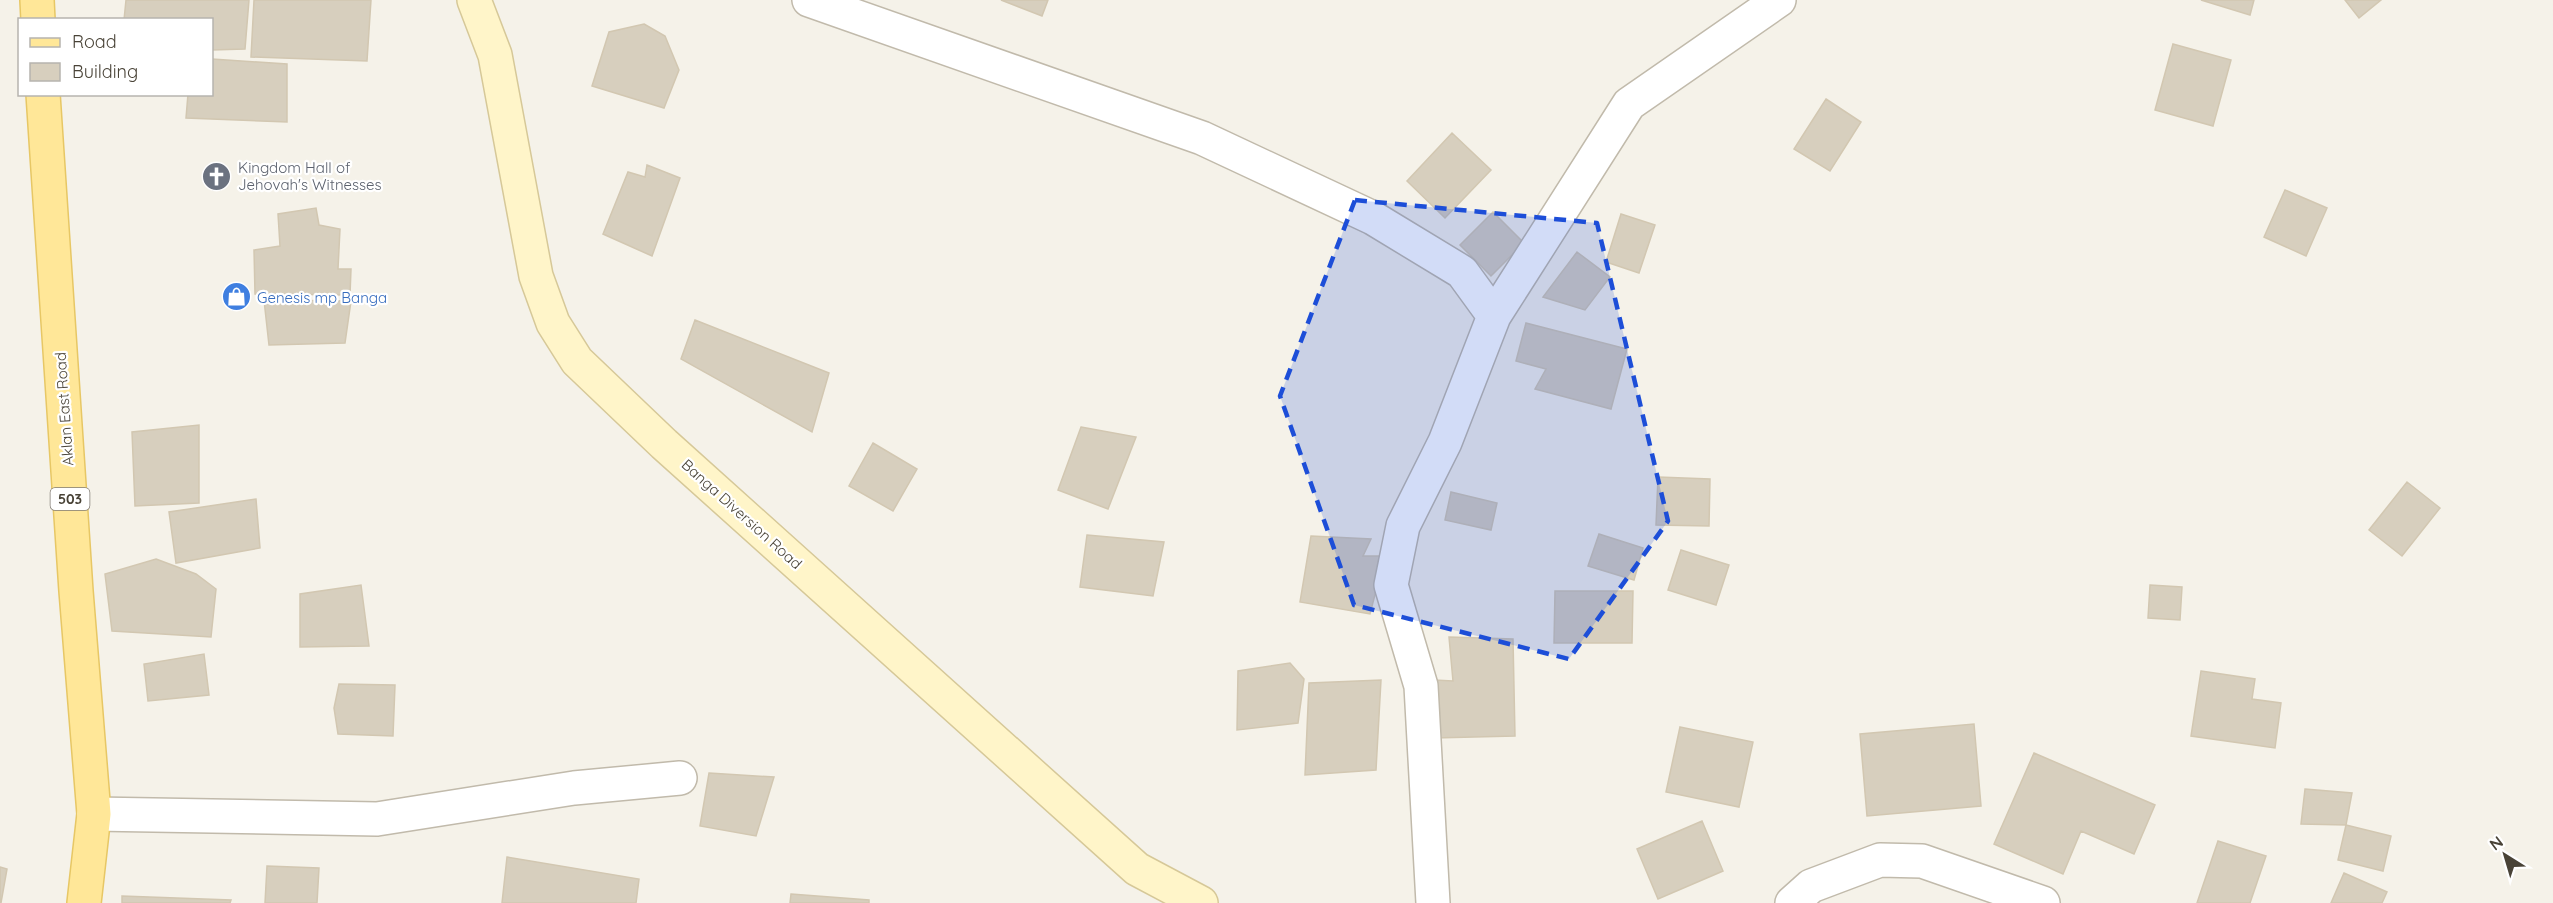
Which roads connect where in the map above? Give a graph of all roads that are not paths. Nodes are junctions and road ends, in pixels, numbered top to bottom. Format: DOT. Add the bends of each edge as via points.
graph roads {
  1 [pos="37,0"];
  2 [pos="474,0"];
  3 [pos="809,0"];
  4 [pos="1779,0"];
  5 [pos="38,18"];
  6 [pos="43,96"];
  7 [pos="1494,316"];
  8 [pos="680,778"];
  9 [pos="94,814"];
  10 [pos="84,903"];
  11 [pos="1202,903"];
  12 [pos="1433,903"];
  13 [pos="1792,903"];
  14 [pos="2043,903"];
  1 -- 5 [label="main road"];
  2 -- 11 [label="main road, Banga Diversion Road" via="495,55 536,276 553,323 577,361 664,444 1137,869"];
  3 -- 7 [label="street" via="1202,138 1373,219 1462,272"];
  4 -- 7 [label="street" via="1629,104"];
  6 -- 9 [label="main road, Aklan East Road / 503"];
  7 -- 12 [label="street" via="1444,442 1403,526 1391,585 1421,686"];
  8 -- 9 [label="street" via="574,788 377,819"];
  9 -- 10 [label="main road, Aklan East Road / 503"];
  13 -- 14 [label="street" via="1811,886 1880,860 1922,861"];
}
